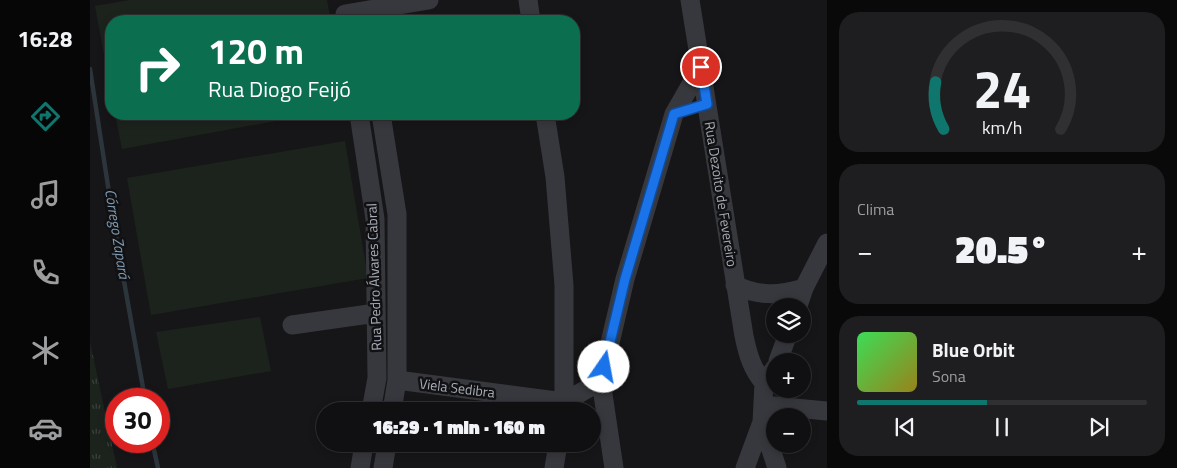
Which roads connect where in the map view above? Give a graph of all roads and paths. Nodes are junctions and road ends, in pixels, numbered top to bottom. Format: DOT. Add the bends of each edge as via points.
graph roads {
  1 [pos="429,0"];
  2 [pos="528,0"];
  3 [pos="690,0"];
  4 [pos="364,11"];
  5 [pos="344,12"];
  6 [pos="530,15"];
  7 [pos="701,67"];
  8 [pos="707,104"];
  9 [pos="674,114"];
  10 [pos="360,120"];
  11 [pos="382,120"];
  12 [pos="546,120"];
  13 [pos="827,243"];
  14 [pos="735,285"];
  15 [pos="804,288"];
  16 [pos="801,298"];
  17 [pos="376,313"];
  18 [pos="292,325"];
  19 [pos="397,380"];
  20 [pos="766,380"];
  21 [pos="601,381"];
  22 [pos="764,383"];
  23 [pos="373,402"];
  24 [pos="393,402"];
  25 [pos="538,402"];
  26 [pos="564,402"];
  27 [pos="570,402"];
  28 [pos="827,411"];
  29 [pos="763,413"];
  30 [pos="363,452"];
  31 [pos="386,452"];
  32 [pos="557,452"];
  33 [pos="360,468"];
  34 [pos="383,468"];
  35 [pos="554,468"];
  36 [pos="614,468"];
  37 [pos="745,468"];
  38 [pos="776,468"];
  1 -- 4 [label="street"];
  2 -- 6 [label="street"];
  3 -- 7 [label="street, Rua Dezoito de Fevereiro"];
  4 -- 5 [label="street"];
  7 -- 8 [label="street, Rua Dezoito de Fevereiro"];
  7 -- 9 [label="street"];
  8 -- 9 [label="street"];
  8 -- 14 [label="street, Rua Dezoito de Fevereiro"];
  9 -- 21 [label="street" via="625,279"];
  10 -- 17 [label="street, Rua Pedro Álvares Cabral" via="375,219"];
  11 -- 19 [label="street, Rua Pedro Álvares Cabral" via="397,214"];
  12 -- 26 [label="street" via="555,177 564,285"];
  13 -- 15 [label="street"];
  14 -- 15 [label="street" via="769,295"];
  14 -- 22 [label="street, Rua Dezoito de Fevereiro" via="749,357"];
  15 -- 16 [label="street"];
  17 -- 18 [label="street"];
  17 -- 23 [label="street, Rua Pedro Álvares Cabral" via="377,378"];
  19 -- 24 [label="street, Rua Pedro Álvares Cabral"];
  19 -- 25 [label="street, Viela Sedibra"];
  20 -- 22 [label="street"];
  21 -- 27 [label="street"];
  21 -- 36 [label="street"];
  22 -- 29 [label="street"];
  28 -- 29 [label="street"];
  29 -- 37 [label="street"];
  29 -- 38 [label="street"];
  30 -- 33 [label="street"];
  31 -- 34 [label="street"];
  32 -- 35 [label="street"];
}
